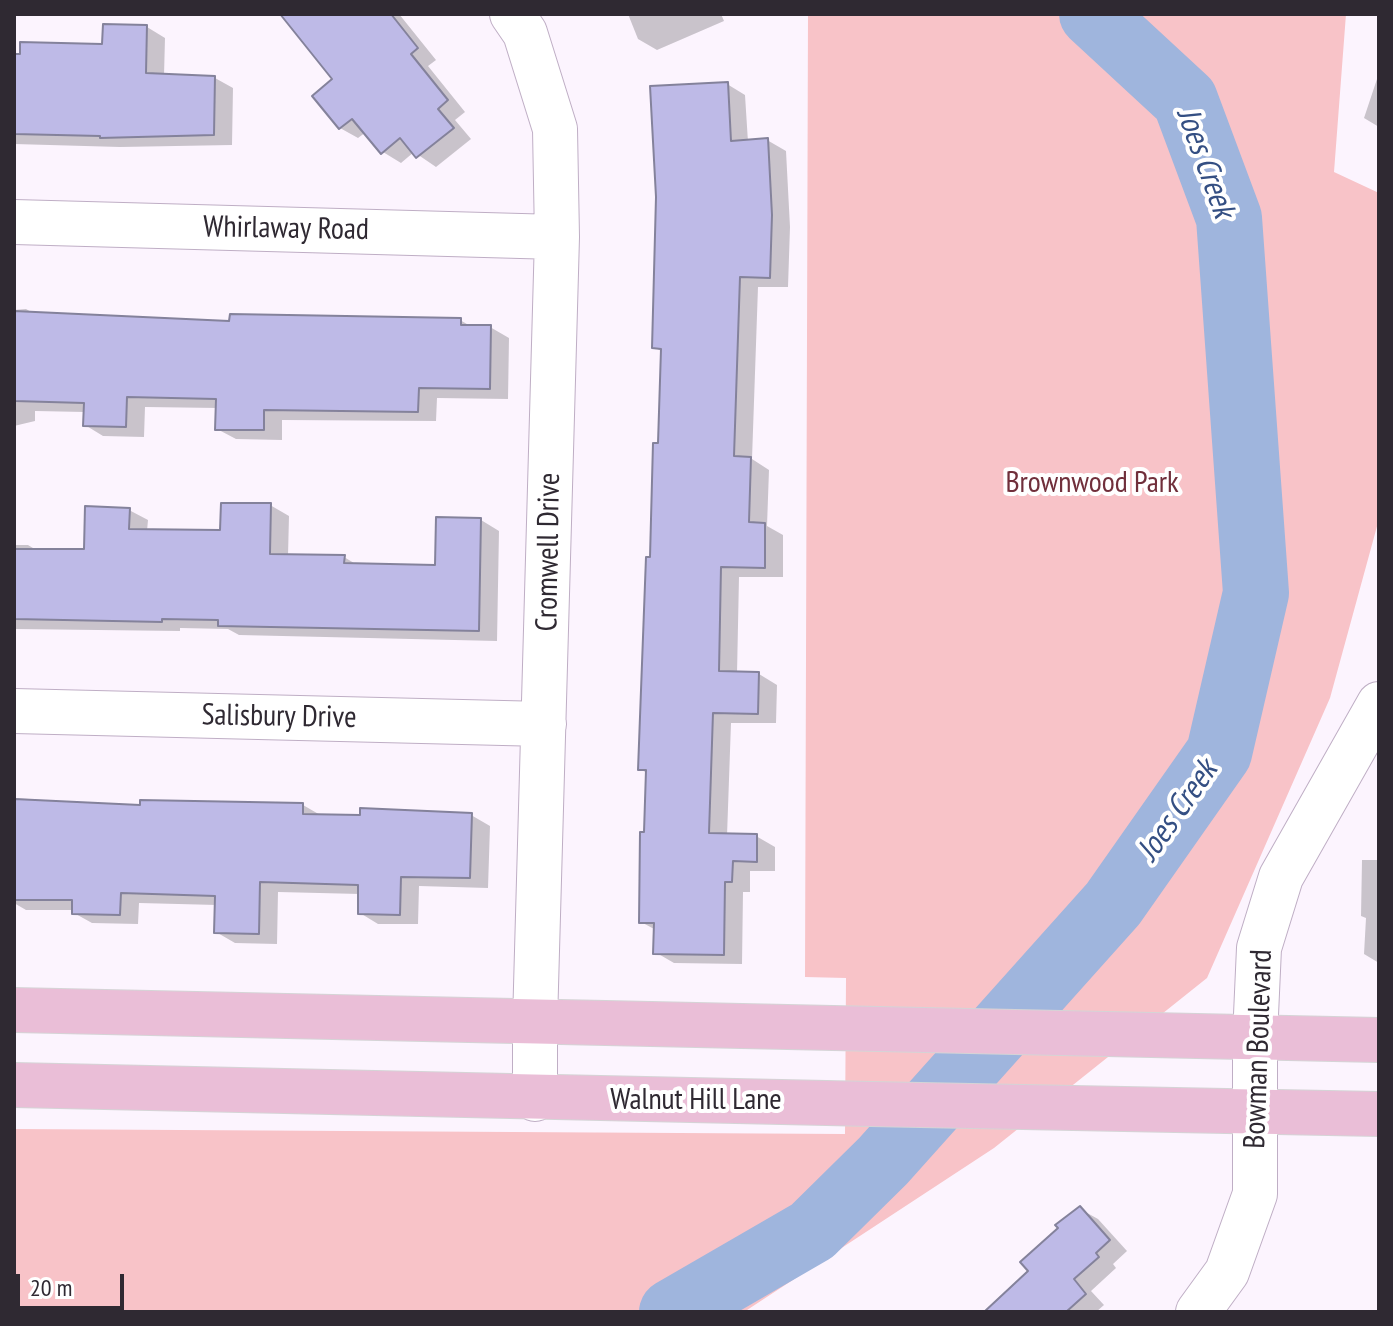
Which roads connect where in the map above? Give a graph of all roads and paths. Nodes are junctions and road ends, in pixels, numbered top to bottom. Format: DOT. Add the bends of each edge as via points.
graph roads {
  1 [pos="512,14"];
  2 [pos="14,222"];
  3 [pos="557,237"];
  4 [pos="1379,704"];
  5 [pos="14,711"];
  6 [pos="544,724"];
  7 [pos="14,1010"];
  8 [pos="535,1022"];
  9 [pos="1255,1037"];
  10 [pos="1379,1040"];
  11 [pos="14,1085"];
  12 [pos="535,1099"];
  13 [pos="1255,1111"];
  14 [pos="1379,1114"];
  15 [pos="1198,1312"];
  1 -- 3 [label="street, Cromwell Drive" via="525,33 555,129"];
  2 -- 3 [label="street, Whirlaway Road"];
  3 -- 6 [label="street, Cromwell Drive"];
  4 -- 9 [label="street, Bowman Boulevard" via="1281,877 1259,948"];
  5 -- 6 [label="street, Salisbury Drive"];
  6 -- 8 [label="street, Cromwell Drive"];
  7 -- 8 [label="main road"];
  8 -- 9 [label="main road"];
  8 -- 12 [label="street, Cromwell Drive"];
  9 -- 10 [label="main road"];
  9 -- 13 [label="street, Bowman Boulevard"];
  11 -- 12 [label="main road, Walnut Hill Lane"];
  12 -- 13 [label="main road, Walnut Hill Lane"];
  13 -- 14 [label="main road, Walnut Hill Lane"];
  13 -- 15 [label="street, Bowman Boulevard" via="1255,1194 1227,1272"];
}
